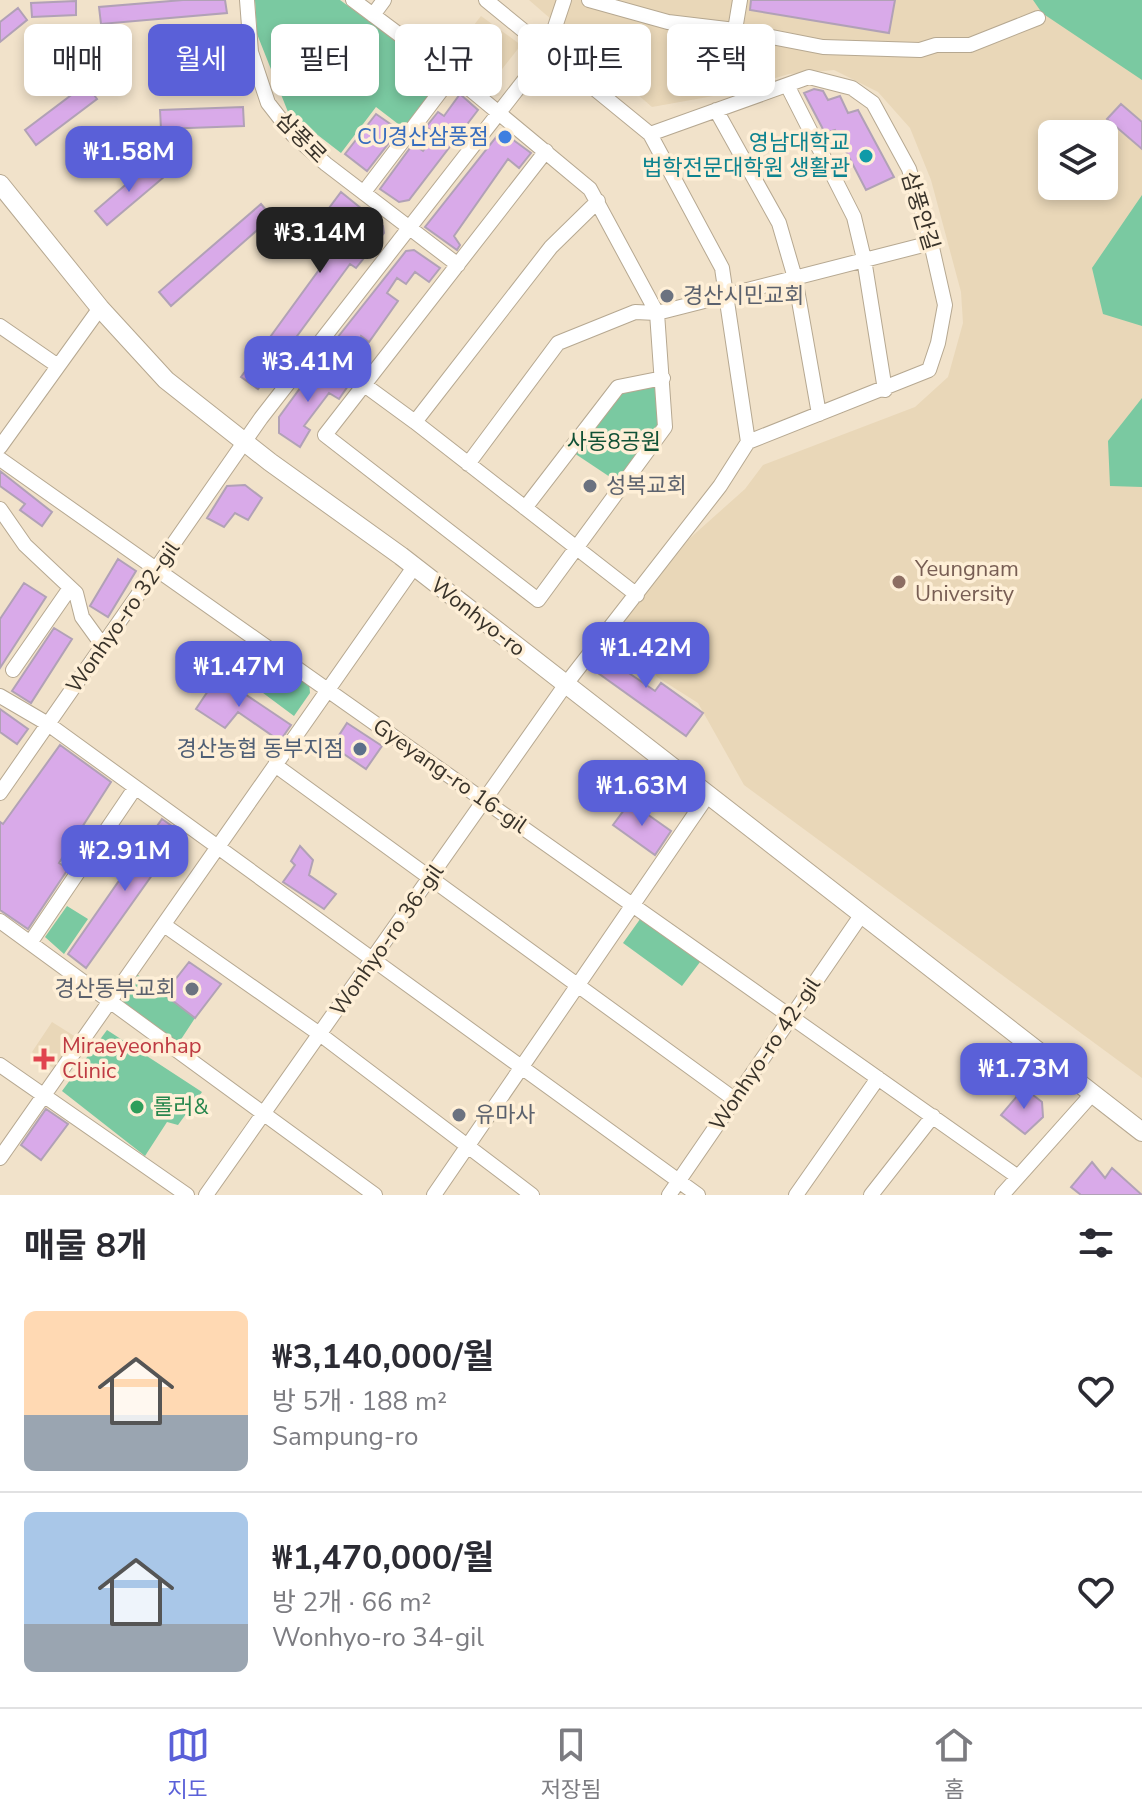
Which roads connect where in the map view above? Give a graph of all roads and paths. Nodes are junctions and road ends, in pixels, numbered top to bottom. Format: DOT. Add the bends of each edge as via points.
graph roads {
  1 [pos="247,0"];
  2 [pos="353,0"];
  3 [pos="384,0"];
  4 [pos="486,0"];
  5 [pos="564,0"];
  6 [pos="589,0"];
  7 [pos="740,0"];
  8 [pos="373,15"];
  9 [pos="1038,18"];
  10 [pos="556,24"];
  11 [pos="691,24"];
  12 [pos="736,24"];
  13 [pos="518,27"];
  14 [pos="395,32"];
  15 [pos="775,38"];
  16 [pos="787,85"];
  17 [pos="518,90"];
  18 [pos="437,96"];
  19 [pos="478,96"];
  20 [pos="603,96"];
  21 [pos="716,110"];
  22 [pos="500,114"];
  23 [pos="650,134"];
  24 [pos="546,151"];
  25 [pos="0,184"];
  26 [pos="364,192"];
  27 [pos="598,201"];
  28 [pos="409,226"];
  29 [pos="931,243"];
  30 [pos="864,259"];
  31 [pos="458,265"];
  32 [pos="795,278"];
  33 [pos="726,296"];
  34 [pos="100,308"];
  35 [pos="657,313"];
  36 [pos="0,326"];
  37 [pos="314,348"];
  38 [pos="58,366"];
  39 [pos="663,378"];
  40 [pos="364,385"];
  41 [pos="885,390"];
  42 [pos="819,414"];
  43 [pos="415,422"];
  44 [pos="246,441"];
  45 [pos="748,442"];
  46 [pos="0,447"];
  47 [pos="0,459"];
  48 [pos="468,464"];
  49 [pos="525,508"];
  50 [pos="0,509"];
  51 [pos="577,546"];
  52 [pos="414,567"];
  53 [pos="156,569"];
  54 [pos="70,588"];
  55 [pos="637,595"];
  56 [pos="103,646"];
  57 [pos="13,670"];
  58 [pos="566,684"];
  59 [pos="328,690"];
  60 [pos="0,696"];
  61 [pos="48,724"];
  62 [pos="275,765"];
  63 [pos="135,788"];
  64 [pos="0,793"];
  65 [pos="708,795"];
  66 [pos="485,801"];
  67 [pos="218,848"];
  68 [pos="430,878"];
  69 [pos="633,905"];
  70 [pos="862,914"];
  71 [pos="0,921"];
  72 [pos="164,925"];
  73 [pos="30,943"];
  74 [pos="373,960"];
  75 [pos="578,985"];
  76 [pos="110,1002"];
  77 [pos="791,1017"];
  78 [pos="321,1035"];
  79 [pos="0,1065"];
  80 [pos="521,1067"];
  81 [pos="878,1078"];
  82 [pos="1093,1093"];
  83 [pos="45,1095"];
  84 [pos="734,1099"];
  85 [pos="265,1115"];
  86 [pos="933,1116"];
  87 [pos="1142,1132"];
  88 [pos="466,1147"];
  89 [pos="0,1158"];
  90 [pos="1018,1177"];
  91 [pos="678,1181"];
  92 [pos="187,1195"];
  93 [pos="206,1195"];
  94 [pos="375,1195"];
  95 [pos="434,1195"];
  96 [pos="532,1195"];
  97 [pos="669,1195"];
  98 [pos="698,1195"];
  99 [pos="796,1195"];
  100 [pos="871,1195"];
  101 [pos="1002,1195"];
  1 -- 26 [label="street, 삼풍로" via="251,52 268,103 293,135"];
  2 -- 8 [label="street"];
  3 -- 8 [label="street"];
  4 -- 13 [label="street"];
  5 -- 10 [label="street, Wonhyo-ro 32-gil"];
  6 -- 11 [label="street"];
  7 -- 12 [label="street"];
  8 -- 14 [label="street"];
  9 -- 15 [label="street" via="970,45 920,50 823,47"];
  16 -- 21 [label="street, 삼풍안길"];
  16 -- 29 [label="street, 삼풍안길" via="809,77 832,80 873,103 909,169"];
  16 -- 30 [label="street" via="854,217"];
  17 -- 22 [label="street, Wonhyo-ro 32-gil"];
  18 -- 26 [label="street"];
  19 -- 22 [label="street"];
  20 -- 23 [label="street"];
  21 -- 23 [label="street, 삼풍안길"];
  21 -- 32 [label="street" via="779,223"];
  22 -- 24 [label="street"];
  22 -- 28 [label="street, Wonhyo-ro 32-gil"];
  23 -- 33 [label="street" via="722,268"];
  24 -- 27 [label="street"];
  24 -- 31 [label="street"];
  25 -- 34 [label="main road, Wonhyo-ro"];
  26 -- 28 [label="street, 삼풍로"];
  27 -- 35 [label="street"];
  27 -- 43 [label="street" via="551,247"];
  28 -- 31 [label="street, 삼풍로"];
  28 -- 37 [label="street, Wonhyo-ro 32-gil"];
  29 -- 30 [label="street"];
  29 -- 41 [label="street, 삼풍안길" via="945,305 938,343 929,370"];
  30 -- 32 [label="street"];
  30 -- 41 [label="street"];
  31 -- 40 [label="street"];
  32 -- 33 [label="street"];
  32 -- 42 [label="street"];
  33 -- 35 [label="street"];
  33 -- 45 [label="street"];
  34 -- 38 [label="street"];
  34 -- 44 [label="main road, Wonhyo-ro" via="166,380"];
  35 -- 39 [label="street"];
  35 -- 48 [label="street" via="635,312 558,343"];
  36 -- 38 [label="street"];
  37 -- 40 [label="street"];
  37 -- 44 [label="street, Wonhyo-ro 32-gil"];
  38 -- 46 [label="street"];
  39 -- 49 [label="street" via="618,387"];
  39 -- 51 [label="street" via="665,427"];
  40 -- 43 [label="street"];
  40 -- 51 [label="street" via="325,435 538,600"];
  41 -- 42 [label="street, 삼풍안길"];
  42 -- 45 [label="street, 삼풍안길"];
  43 -- 48 [label="street"];
  44 -- 52 [label="main road, Wonhyo-ro"];
  44 -- 53 [label="street, Wonhyo-ro 32-gil"];
  45 -- 55 [label="street, Wonhyo-ro 36-gil"];
  47 -- 53 [label="street, Gyeyang-ro 16-gil"];
  48 -- 49 [label="street"];
  49 -- 51 [label="street"];
  50 -- 54 [label="street" via="25,545"];
  51 -- 55 [label="street"];
  52 -- 58 [label="main road, Wonhyo-ro"];
  52 -- 59 [label="street"];
  53 -- 56 [label="street, Wonhyo-ro 32-gil"];
  53 -- 59 [label="street, Gyeyang-ro 16-gil"];
  54 -- 56 [label="street"];
  54 -- 57 [label="street"];
  55 -- 58 [label="street, Wonhyo-ro 36-gil"];
  56 -- 61 [label="street, Wonhyo-ro 32-gil"];
  58 -- 65 [label="main road, Wonhyo-ro"];
  58 -- 66 [label="street, Wonhyo-ro 36-gil"];
  59 -- 62 [label="street"];
  59 -- 66 [label="street, Gyeyang-ro 16-gil"];
  60 -- 61 [label="street"];
  61 -- 63 [label="street"];
  61 -- 64 [label="street, Wonhyo-ro 32-gil"];
  62 -- 67 [label="street"];
  62 -- 68 [label="street"];
  63 -- 67 [label="street"];
  63 -- 73 [label="street"];
  65 -- 69 [label="street"];
  65 -- 70 [label="main road, Wonhyo-ro"];
  66 -- 68 [label="street, Wonhyo-ro 36-gil"];
  66 -- 69 [label="street, Gyeyang-ro 16-gil"];
  67 -- 72 [label="street"];
  67 -- 74 [label="street"];
  68 -- 74 [label="street, Wonhyo-ro 36-gil"];
  68 -- 75 [label="street"];
  69 -- 75 [label="street"];
  69 -- 77 [label="street, Gyeyang-ro 16-gil"];
  70 -- 77 [label="street, Wonhyo-ro 42-gil"];
  70 -- 82 [label="main road, Wonhyo-ro"];
  71 -- 73 [label="street"];
  72 -- 76 [label="street"];
  72 -- 78 [label="street"];
  73 -- 76 [label="street"];
  74 -- 78 [label="street, Wonhyo-ro 36-gil"];
  74 -- 80 [label="street"];
  75 -- 80 [label="street"];
  75 -- 84 [label="street"];
  76 -- 83 [label="street"];
  76 -- 85 [label="street"];
  77 -- 81 [label="street, Gyeyang-ro 16-gil"];
  77 -- 84 [label="street, Wonhyo-ro 42-gil"];
  78 -- 85 [label="street, Wonhyo-ro 36-gil"];
  78 -- 88 [label="street"];
  79 -- 83 [label="street"];
  80 -- 88 [label="street"];
  80 -- 91 [label="street"];
  81 -- 86 [label="street, Gyeyang-ro 16-gil"];
  81 -- 99 [label="street"];
  82 -- 87 [label="main road, Wonhyo-ro"];
  82 -- 90 [label="street"];
  83 -- 89 [label="street"];
  83 -- 92 [label="street"];
  84 -- 91 [label="street, Wonhyo-ro 42-gil"];
  85 -- 93 [label="street, Wonhyo-ro 36-gil"];
  85 -- 94 [label="street"];
  86 -- 90 [label="street, Gyeyang-ro 16-gil"];
  86 -- 100 [label="street"];
  88 -- 95 [label="street"];
  88 -- 96 [label="street"];
  90 -- 101 [label="street"];
  91 -- 97 [label="street, Wonhyo-ro 42-gil"];
  91 -- 98 [label="street"];
}
